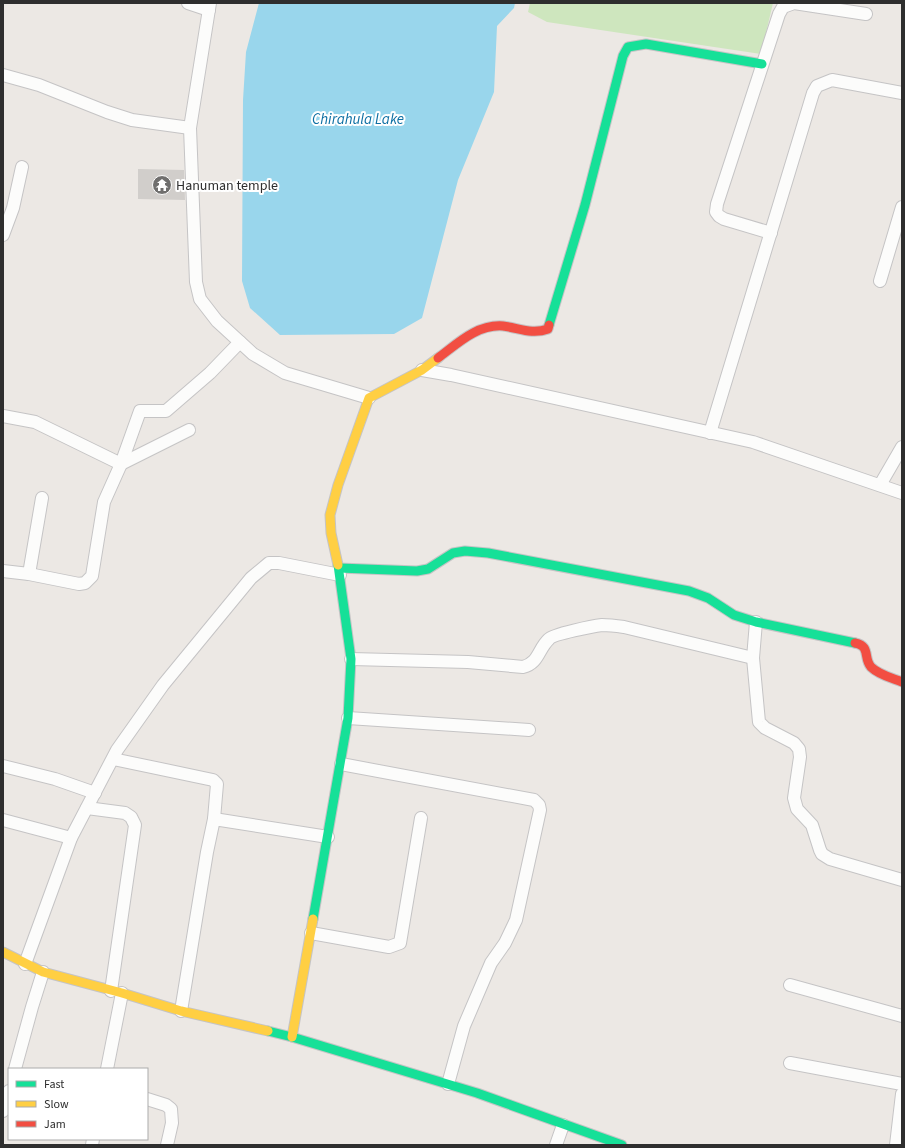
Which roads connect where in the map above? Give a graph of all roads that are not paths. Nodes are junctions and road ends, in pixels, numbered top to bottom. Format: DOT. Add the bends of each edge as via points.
graph roads {
  1 [pos="188,3"];
  2 [pos="209,6"];
  3 [pos="866,14"];
  4 [pos="762,64"];
  5 [pos="3,75"];
  6 [pos="902,93"];
  7 [pos="190,128"];
  8 [pos="22,167"];
  9 [pos="902,207"];
  10 [pos="771,233"];
  11 [pos="3,234"];
  12 [pos="880,281"];
  13 [pos="240,342"];
  14 [pos="422,370"];
  15 [pos="369,398"];
  16 [pos="3,416"];
  17 [pos="189,430"];
  18 [pos="710,432"];
  19 [pos="902,447"];
  20 [pos="121,464"];
  21 [pos="880,485"];
  22 [pos="902,493"];
  23 [pos="42,498"];
  24 [pos="3,571"];
  25 [pos="340,572"];
  26 [pos="29,574"];
  27 [pos="756,622"];
  28 [pos="754,658"];
  29 [pos="351,659"];
  30 [pos="902,682"];
  31 [pos="348,718"];
  32 [pos="529,730"];
  33 [pos="113,759"];
  34 [pos="341,764"];
  35 [pos="3,766"];
  36 [pos="95,793"];
  37 [pos="87,808"];
  38 [pos="422,818"];
  39 [pos="214,819"];
  40 [pos="3,820"];
  41 [pos="328,837"];
  42 [pos="71,838"];
  43 [pos="902,880"];
  44 [pos="311,933"];
  45 [pos="3,952"];
  46 [pos="25,964"];
  47 [pos="43,972"];
  48 [pos="790,985"];
  49 [pos="116,992"];
  50 [pos="182,1011"];
  51 [pos="902,1016"];
  52 [pos="292,1037"];
  53 [pos="790,1063"];
  54 [pos="15,1068"];
  55 [pos="107,1068"];
  56 [pos="448,1084"];
  57 [pos="902,1084"];
  58 [pos="8,1094"];
  59 [pos="902,1094"];
  60 [pos="148,1099"];
  61 [pos="3,1111"];
  62 [pos="563,1124"];
  63 [pos="167,1145"];
  64 [pos="556,1145"];
  65 [pos="622,1145"];
  66 [pos="896,1145"];
  1 -- 2 [label="street"];
  2 -- 7 [label="street"];
  3 -- 4 [label="street" via="788,4 778,14"];
  4 -- 10 [label="street" via="716,212 724,219"];
  4 -- 14 [label="street" via="646,44 628,47 623,56 585,205 548,329 540,333 497,326 479,329"];
  5 -- 7 [label="street" via="39,85 132,120"];
  6 -- 10 [label="street" via="832,80 817,86 812,93"];
  7 -- 13 [label="street" via="196,282 200,300 217,321"];
  8 -- 11 [label="street" via="13,208"];
  9 -- 12 [label="street"];
  10 -- 18 [label="street"];
  13 -- 15 [label="street" via="253,354 285,373"];
  13 -- 20 [label="street" via="210,373 166,411 140,411"];
  14 -- 15 [label="street"];
  14 -- 18 [label="street"];
  15 -- 25 [label="street" via="330,515 331,533"];
  16 -- 20 [label="street" via="35,422"];
  17 -- 20 [label="street"];
  18 -- 21 [label="street" via="753,442"];
  19 -- 21 [label="street"];
  20 -- 26 [label="street" via="104,502 92,576 85,583 79,584"];
  21 -- 22 [label="street"];
  23 -- 26 [label="street"];
  24 -- 26 [label="street"];
  25 -- 27 [label="street" via="417,572 428,569 453,553 488,553 689,591 708,598 734,616"];
  25 -- 29 [label="street"];
  25 -- 33 [label="street" via="279,562 269,564 251,578 163,685"];
  27 -- 28 [label="street"];
  27 -- 30 [label="street" via="861,644 867,650 869,664 873,668"];
  28 -- 29 [label="street" via="624,626 603,625 550,637 531,665 523,667 468,662"];
  28 -- 43 [label="street" via="759,722 765,728 794,743 799,749 794,798 797,808 812,825 822,854 830,859"];
  29 -- 31 [label="street"];
  31 -- 32 [label="street"];
  31 -- 34 [label="street"];
  33 -- 36 [label="street"];
  33 -- 39 [label="street" via="213,780 216,784"];
  34 -- 41 [label="street"];
  34 -- 56 [label="street" via="534,800 539,805 516,920 505,944 491,962 464,1026"];
  35 -- 36 [label="street"];
  36 -- 37 [label="street"];
  37 -- 42 [label="street"];
  37 -- 49 [label="street" via="125,813 131,817 135,825"];
  38 -- 44 [label="street" via="400,944 389,947"];
  39 -- 41 [label="street"];
  39 -- 50 [label="street"];
  40 -- 42 [label="street"];
  41 -- 44 [label="street"];
  42 -- 46 [label="street"];
  44 -- 52 [label="street"];
  45 -- 46 [label="street"];
  46 -- 47 [label="street"];
  47 -- 49 [label="street"];
  47 -- 54 [label="street"];
  48 -- 51 [label="street"];
  49 -- 50 [label="street"];
  49 -- 55 [label="street"];
  50 -- 52 [label="street"];
  52 -- 56 [label="street"];
  53 -- 57 [label="street"];
  56 -- 62 [label="street"];
  58 -- 61 [label="street"];
  59 -- 66 [label="street"];
  60 -- 63 [label="street" via="171,1109 172,1123"];
  62 -- 64 [label="street"];
  62 -- 65 [label="street"];
}
